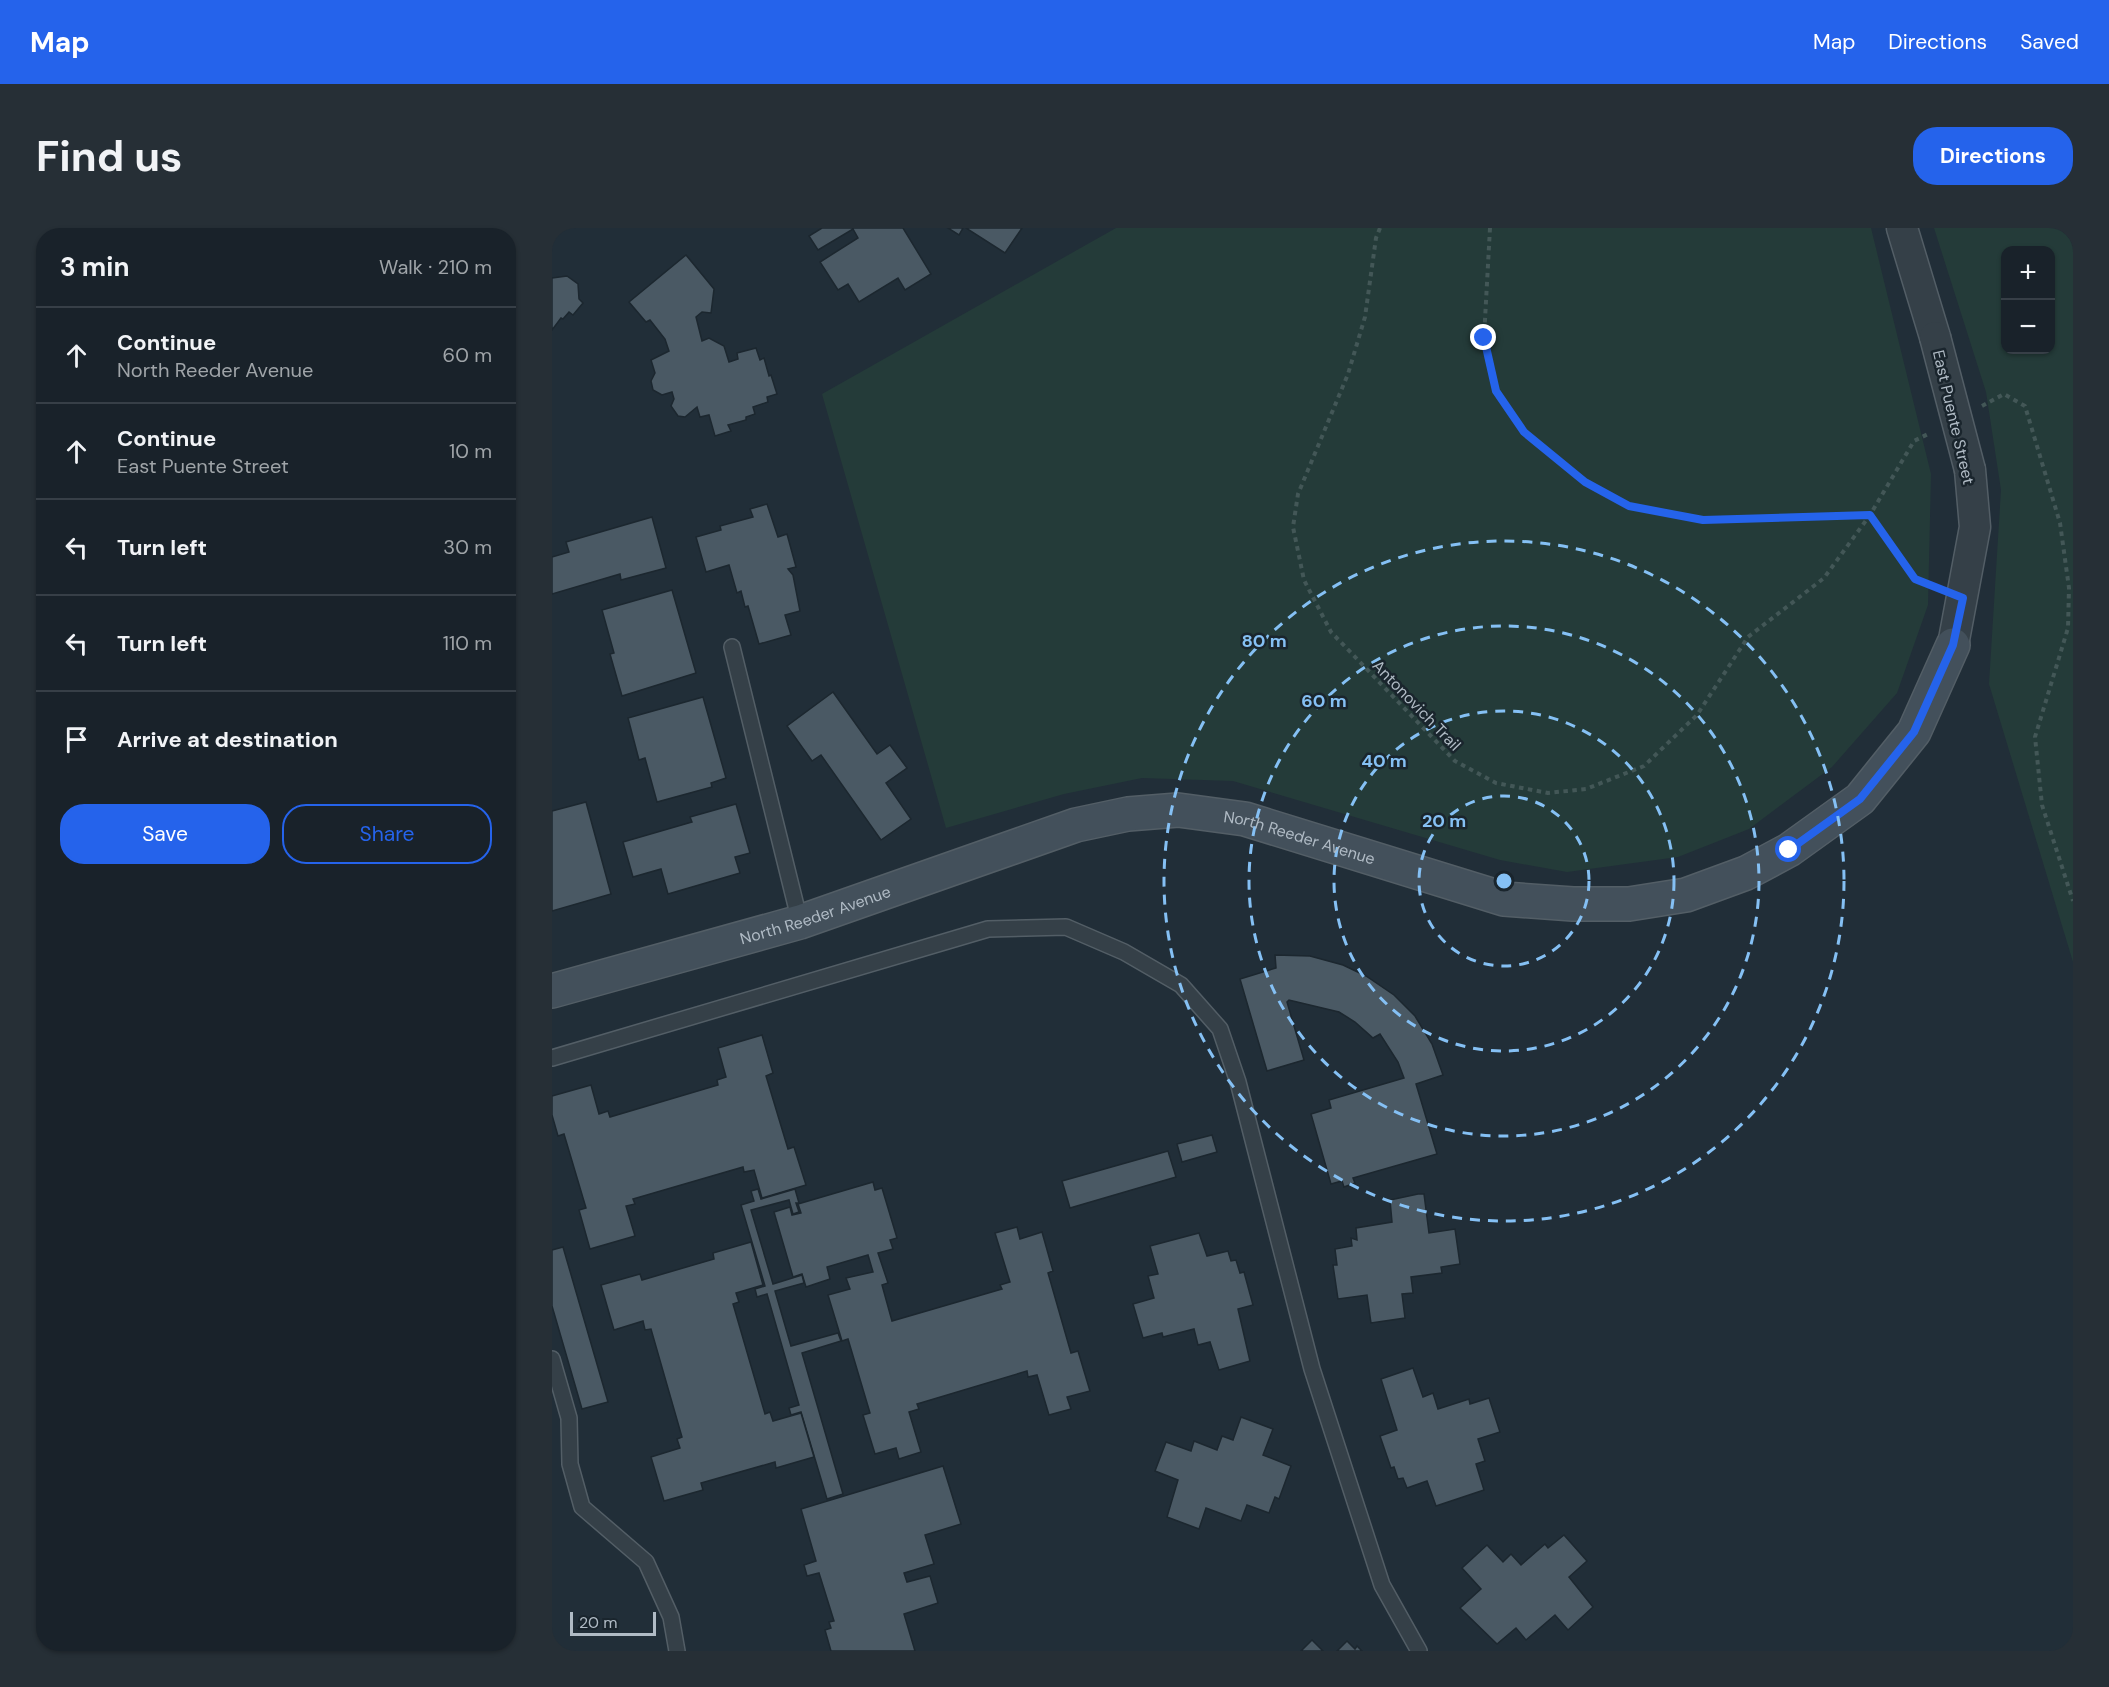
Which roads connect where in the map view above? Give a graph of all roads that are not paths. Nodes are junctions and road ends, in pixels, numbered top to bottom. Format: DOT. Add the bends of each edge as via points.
graph roads {
  1 [pos="1902,228"];
  2 [pos="1953,645"];
  3 [pos="732,647"];
  4 [pos="800,922"];
  5 [pos="552,991"];
  6 [pos="552,1058"];
  7 [pos="552,1359"];
  8 [pos="677,1651"];
  9 [pos="1419,1651"];
  1 -- 2 [label="street, East Puente Street, bridge" via="1971,470 1975,527"];
  2 -- 4 [label="street, North Reeder Avenue" via="1914,732 1860,799 1789,850 1686,895 1629,904 1504,899 1245,819 1178,810 1128,814 1076,825"];
  3 -- 4 [label="lane"];
  4 -- 5 [label="street, North Reeder Avenue"];
  6 -- 9 [label="lane" via="988,929 1066,927 1124,952 1181,985 1220,1029 1238,1082 1316,1380 1382,1585"];
  7 -- 8 [label="lane" via="569,1418 570,1464 582,1507 646,1562 671,1617"];
}
